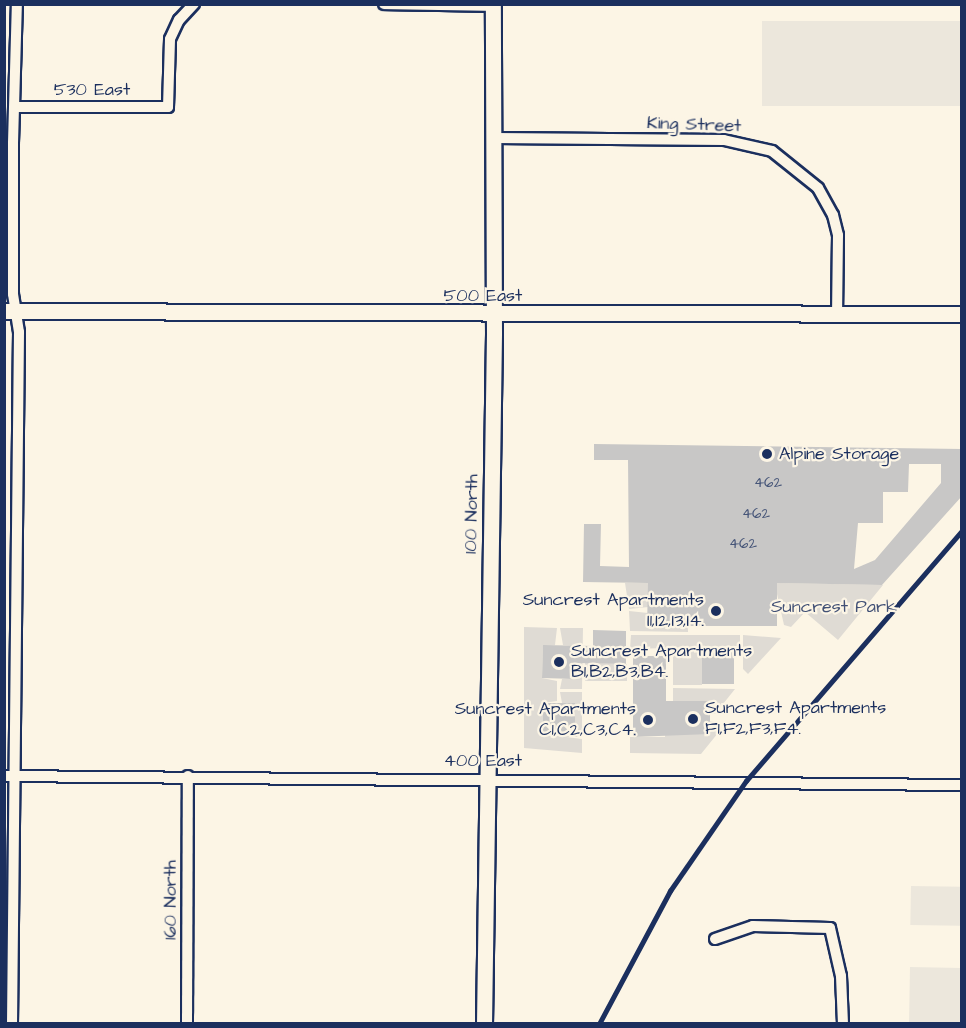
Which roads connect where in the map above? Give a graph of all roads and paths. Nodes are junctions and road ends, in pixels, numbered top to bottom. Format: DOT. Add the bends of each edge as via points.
graph roads {
  1 [pos="17,4"];
  2 [pos="384,4"];
  3 [pos="494,5"];
  4 [pos="192,6"];
  5 [pos="16,107"];
  6 [pos="495,138"];
  7 [pos="9,143"];
  8 [pos="10,311"];
  9 [pos="962,314"];
  10 [pos="494,315"];
  11 [pos="837,315"];
  12 [pos="10,557"];
  13 [pos="9,776"];
  14 [pos="188,776"];
  15 [pos="489,777"];
  16 [pos="962,785"];
  17 [pos="715,939"];
  18 [pos="12,1023"];
  19 [pos="188,1023"];
  20 [pos="484,1023"];
  21 [pos="843,1023"];
  1 -- 5 [label="street"];
  2 -- 3 [label="street"];
  3 -- 6 [label="street, 100 North"];
  4 -- 5 [label="street, 530 East" via="170,39 168,107"];
  5 -- 7 [label="street"];
  6 -- 10 [label="street, 100 North"];
  6 -- 11 [label="street, King Street" via="724,140 772,151 818,188 833,215 838,235"];
  7 -- 8 [label="street"];
  8 -- 10 [label="street, 500 East"];
  8 -- 12 [label="street"];
  9 -- 11 [label="street, 500 East"];
  10 -- 11 [label="street, 500 East"];
  10 -- 15 [label="street, 100 North"];
  12 -- 13 [label="street"];
  13 -- 14 [label="street, 400 East"];
  13 -- 18 [label="street"];
  14 -- 15 [label="street, 400 East"];
  14 -- 19 [label="street, 160 North"];
  15 -- 16 [label="street, 400 East"];
  15 -- 20 [label="street, 100 North"];
  17 -- 21 [label="street" via="753,926 830,928 841,976"];
}
